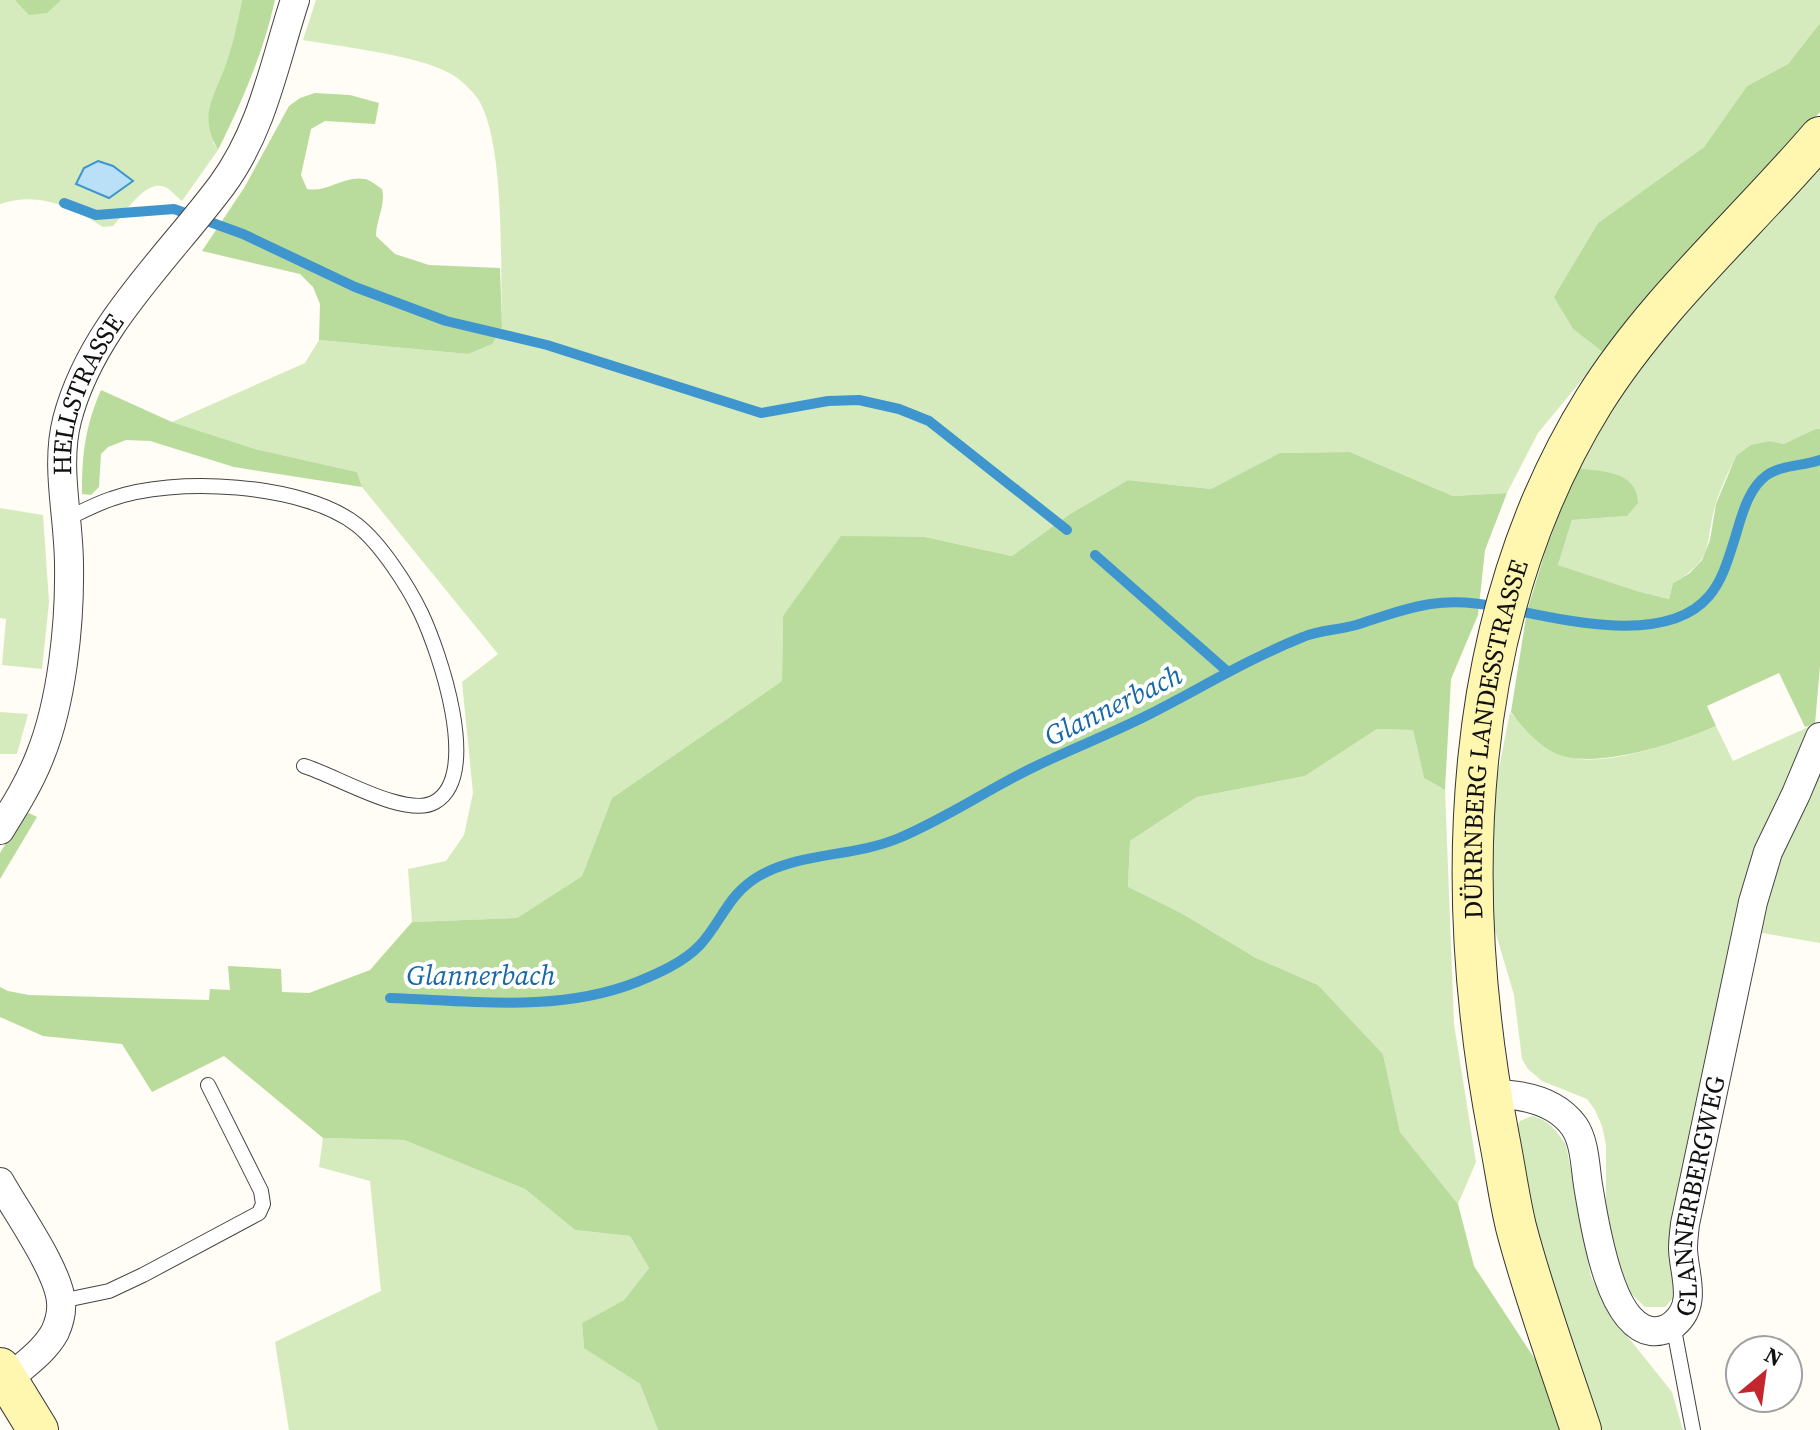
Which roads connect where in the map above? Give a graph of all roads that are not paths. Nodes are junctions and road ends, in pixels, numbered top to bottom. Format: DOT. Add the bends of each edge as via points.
graph roads {
  1 [pos="295,0"];
  2 [pos="1820,137"];
  3 [pos="66,519"];
  4 [pos="1820,737"];
  5 [pos="304,766"];
  6 [pos="0,830"];
  7 [pos="208,1085"];
  8 [pos="1491,1094"];
  9 [pos="0,1182"];
  10 [pos="61,1301"];
  11 [pos="1673,1324"];
  12 [pos="4,1374"];
  13 [pos="38,1430"];
  14 [pos="1581,1430"];
  15 [pos="1693,1430"];
  1 -- 3 [label="street, HELLSTRASSE" via="271,85 244,150 118,316 75,395 62,449"];
  2 -- 8 [label="main road, DÜRRNBERG LANDESSTRASSE" via="1665,305 1596,399 1548,488 1504,614 1482,729 1474,814 1472,912"];
  3 -- 5 [label="lane" via="112,498 201,486 274,491 324,505 358,525 388,559 421,613 444,676 455,730 452,779 446,792 419,807"];
  3 -- 6 [label="street, HELLSTRASSE" via="68,602 56,696 41,754"];
  4 -- 11 [label="street, GLANNERBERGWEG" via="1768,852 1753,902 1685,1224 1689,1292 1685,1309"];
  7 -- 10 [label="lane" via="261,1191 259,1213 109,1291"];
  8 -- 11 [label="street, GLANNERBERGWEG" via="1530,1097 1575,1127 1595,1226 1617,1298 1640,1326 1652,1331"];
  8 -- 14 [label="main road, DÜRRNBERG LANDESSTRASSE" via="1516,1227"];
  9 -- 10 [label="street" via="43,1257"];
  10 -- 12 [label="street" via="60,1319 43,1349"];
  11 -- 15 [label="lane"];
  12 -- 13 [label="main road"];
}
